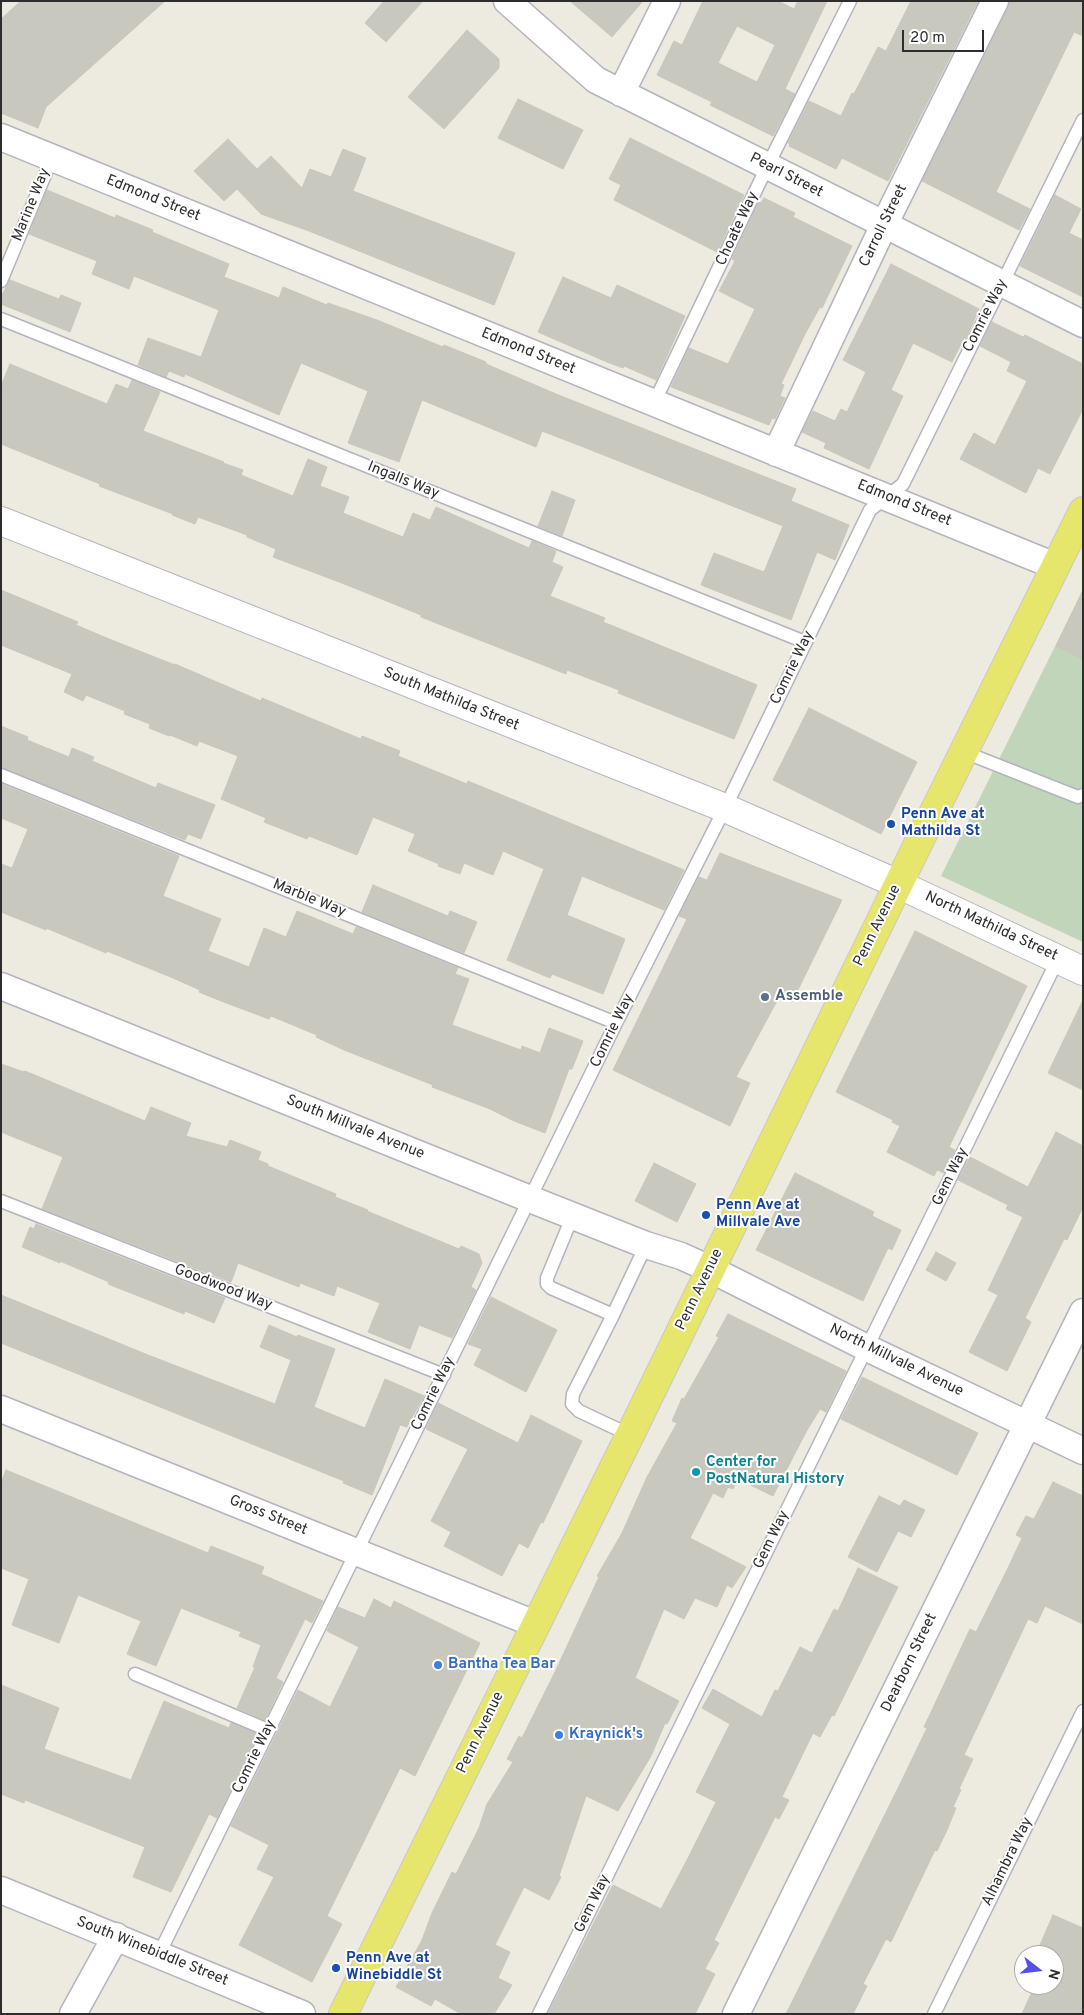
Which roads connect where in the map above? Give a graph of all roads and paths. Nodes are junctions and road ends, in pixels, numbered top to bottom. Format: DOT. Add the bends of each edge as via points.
graph roads {
  1 [pos="507,1"];
  2 [pos="667,1"];
  3 [pos="850,1"];
  4 [pos="994,1"];
  5 [pos="621,93"];
  6 [pos="1083,120"];
  7 [pos="1,137"];
  8 [pos="52,158"];
  9 [pos="767,167"];
  10 [pos="884,226"];
  11 [pos="1,281"];
  12 [pos="1002,285"];
  13 [pos="1,319"];
  14 [pos="1083,324"];
  15 [pos="654,403"];
  16 [pos="776,453"];
  17 [pos="886,497"];
  18 [pos="1083,511"];
  19 [pos="1,521"];
  20 [pos="1056,566"];
  21 [pos="805,642"];
  22 [pos="964,752"];
  23 [pos="1,775"];
  24 [pos="1083,795"];
  25 [pos="726,808"];
  26 [pos="898,884"];
  27 [pos="1058,959"];
  28 [pos="1083,971"];
  29 [pos="1,986"];
  30 [pos="616,1023"];
  31 [pos="530,1199"];
  32 [pos="1,1201"];
  33 [pos="573,1215"];
  34 [pos="646,1244"];
  35 [pos="710,1269"];
  36 [pos="1083,1312"];
  37 [pos="613,1315"];
  38 [pos="867,1348"];
  39 [pos="444,1375"];
  40 [pos="1,1409"];
  41 [pos="1028,1425"];
  42 [pos="630,1435"];
  43 [pos="1083,1451"];
  44 [pos="357,1552"];
  45 [pos="535,1624"];
  46 [pos="135,1674"];
  47 [pos="1083,1711"];
  48 [pos="268,1730"];
  49 [pos="1,1890"];
  50 [pos="116,1936"];
  51 [pos="159,1954"];
  52 [pos="73,2014"];
  53 [pos="302,2014"];
  54 [pos="343,2014"];
  55 [pos="539,2014"];
  56 [pos="736,2014"];
  57 [pos="934,2014"];
  1 -- 5 [label="street, Pearl Street" via="596,80"];
  2 -- 5 [label="street"];
  3 -- 9 [label="lane, Choate Way"];
  4 -- 10 [label="street, Carroll Street"];
  5 -- 9 [label="street, Pearl Street"];
  6 -- 12 [label="lane, Comrie Way"];
  7 -- 8 [label="street, Edmond Street"];
  8 -- 11 [label="lane, Marine Way"];
  8 -- 15 [label="street, Edmond Street"];
  9 -- 10 [label="street, Pearl Street"];
  9 -- 15 [label="lane, Choate Way"];
  10 -- 12 [label="street, Pearl Street"];
  10 -- 16 [label="street, Carroll Street"];
  12 -- 14 [label="street, Pearl Street"];
  12 -- 17 [label="lane, Comrie Way" via="903,484"];
  13 -- 21 [label="lane, Ingalls Way"];
  15 -- 16 [label="street, Edmond Street"];
  16 -- 17 [label="street, Edmond Street"];
  17 -- 20 [label="street, Edmond Street"];
  17 -- 21 [label="lane, Comrie Way" via="870,510"];
  18 -- 20 [label="main road, Penn Avenue"];
  19 -- 25 [label="street, South Mathilda Street"];
  20 -- 22 [label="main road, Penn Avenue"];
  21 -- 25 [label="lane, Comrie Way"];
  22 -- 24 [label="lane" via="1078,797"];
  22 -- 26 [label="main road, Penn Avenue"];
  23 -- 30 [label="lane, Marble Way"];
  25 -- 26 [label="street, South Mathilda Street"];
  25 -- 30 [label="lane, Comrie Way"];
  26 -- 27 [label="street, North Mathilda Street"];
  26 -- 35 [label="main road, Penn Avenue"];
  27 -- 28 [label="street, North Mathilda Street"];
  27 -- 38 [label="lane, Gem Way"];
  29 -- 31 [label="street, South Millvale Avenue"];
  30 -- 31 [label="lane, Comrie Way"];
  31 -- 33 [label="street, South Millvale Avenue"];
  31 -- 39 [label="lane, Comrie Way"];
  32 -- 39 [label="lane, Goodwood Way"];
  33 -- 34 [label="street, South Millvale Avenue"];
  33 -- 37 [label="lane" via="547,1284"];
  34 -- 35 [label="street, South Millvale Avenue"];
  34 -- 37 [label="lane"];
  35 -- 38 [label="street, North Millvale Avenue"];
  35 -- 42 [label="main road, Penn Avenue"];
  36 -- 41 [label="street, Dearborn Street"];
  37 -- 42 [label="lane" via="573,1394 572,1404"];
  38 -- 41 [label="street, North Millvale Avenue"];
  38 -- 55 [label="lane, Gem Way"];
  39 -- 44 [label="lane, Comrie Way"];
  40 -- 44 [label="street, Gross Street"];
  41 -- 43 [label="street, North Millvale Avenue"];
  41 -- 56 [label="street, Dearborn Street"];
  42 -- 45 [label="main road, Penn Avenue"];
  44 -- 45 [label="street, Gross Street"];
  44 -- 48 [label="lane, Comrie Way"];
  45 -- 54 [label="main road, Penn Avenue"];
  46 -- 48 [label="lane"];
  47 -- 57 [label="lane, Alhambra Way"];
  48 -- 51 [label="lane, Comrie Way"];
  49 -- 50 [label="street, South Winebiddle Street"];
  50 -- 51 [label="street, South Winebiddle Street"];
  50 -- 52 [label="street"];
  51 -- 53 [label="street, South Winebiddle Street"];
}
